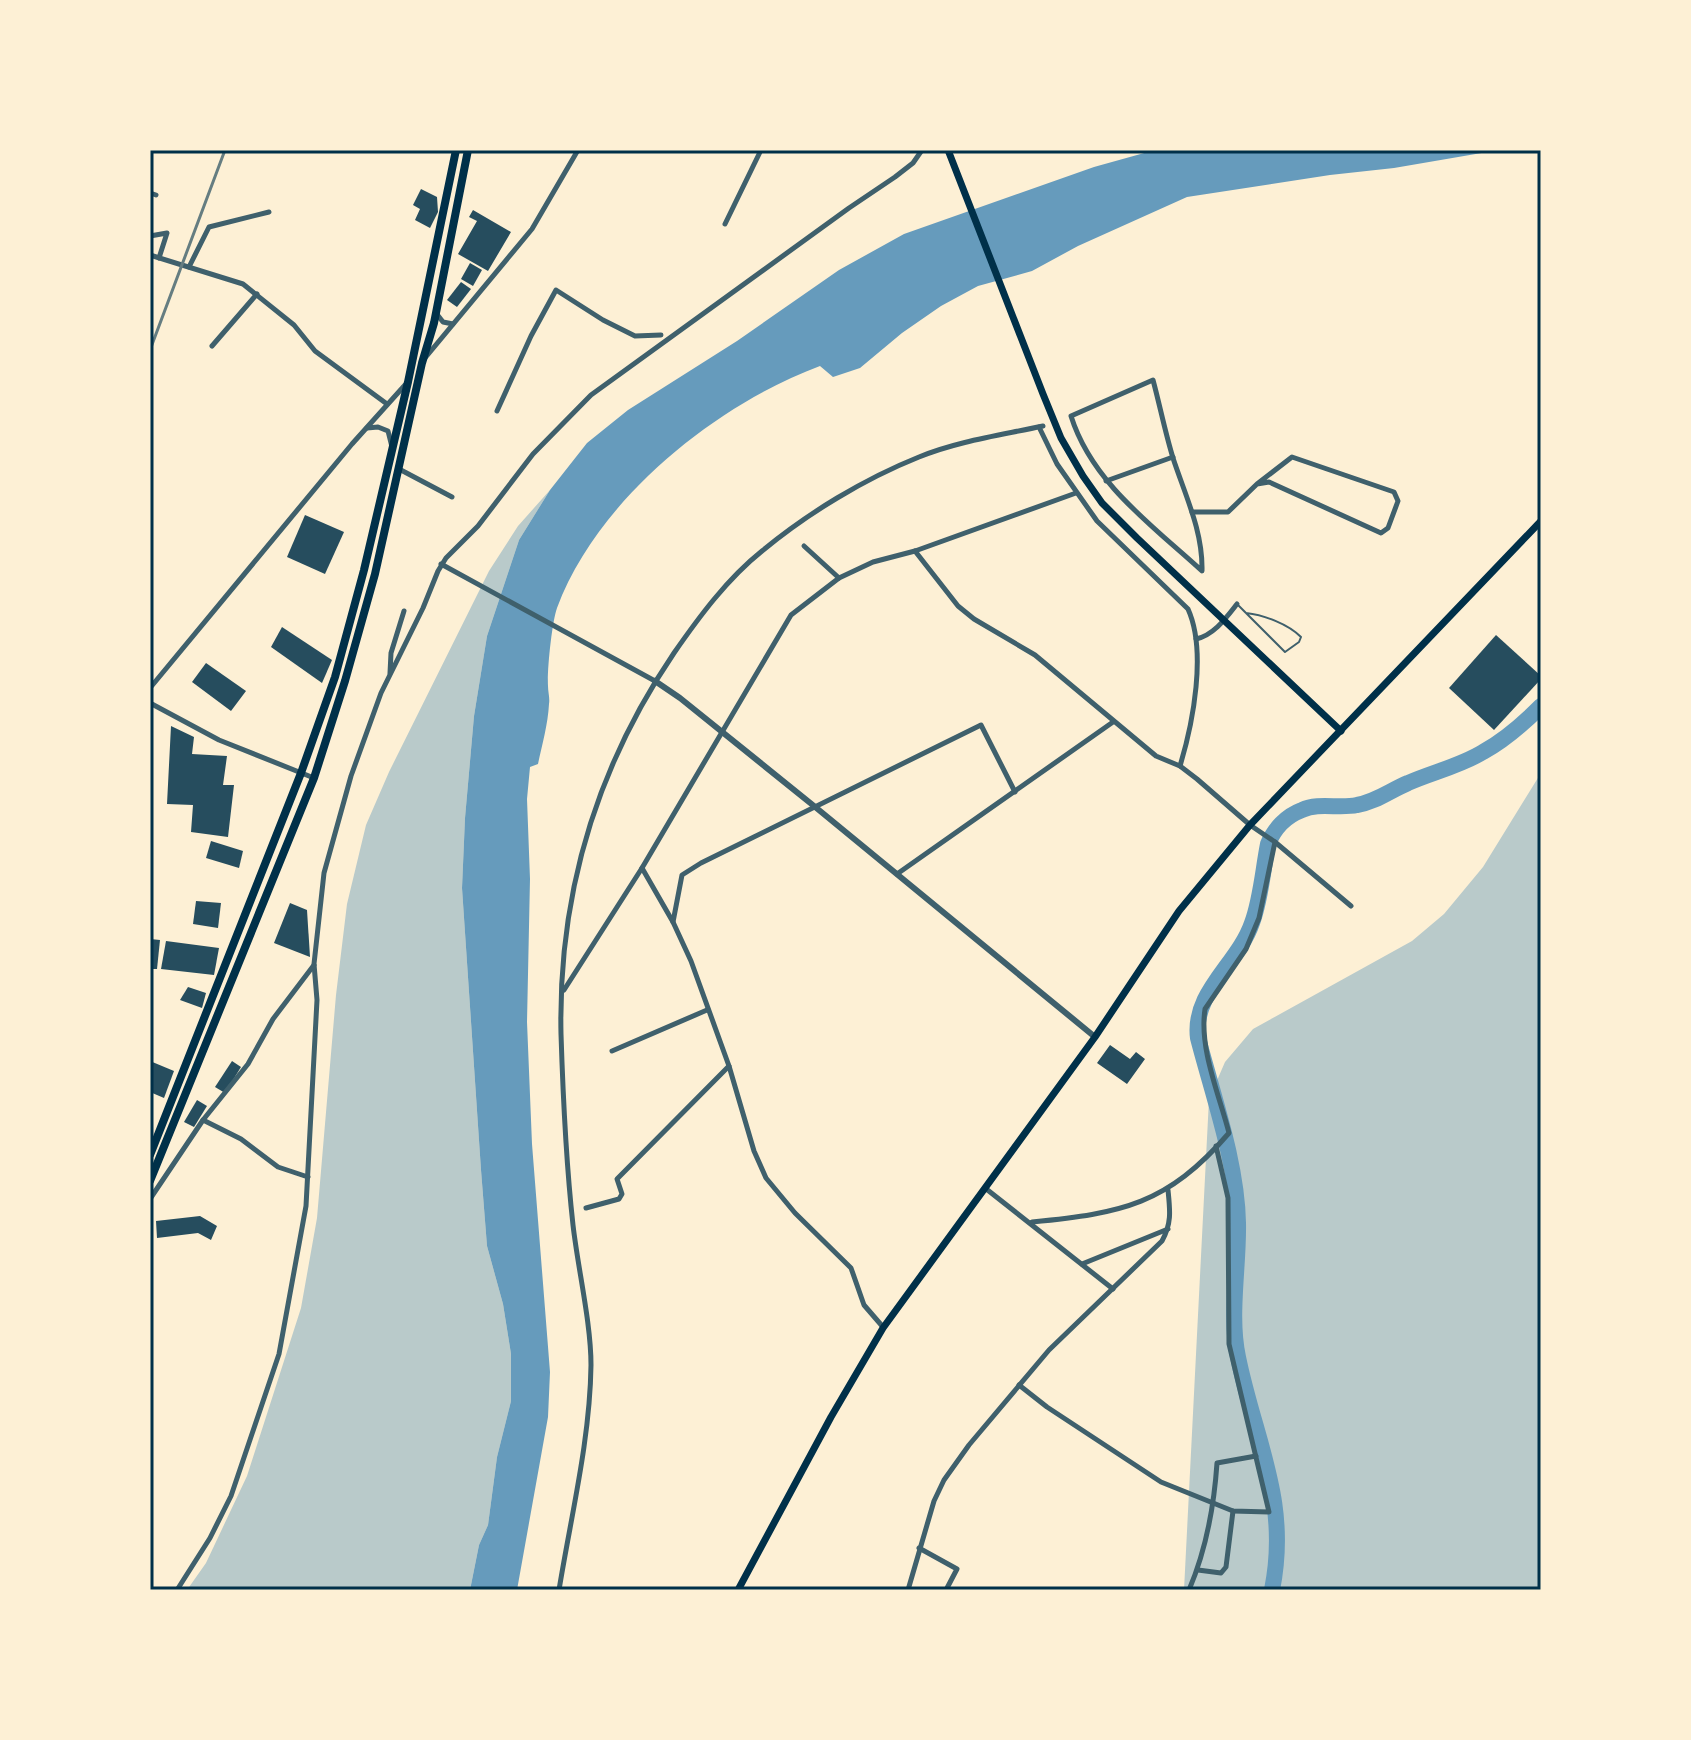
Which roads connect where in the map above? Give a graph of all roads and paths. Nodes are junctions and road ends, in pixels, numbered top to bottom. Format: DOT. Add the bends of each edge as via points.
graph roads {
  1 [pos="456,150"];
  2 [pos="468,150"];
  3 [pos="578,150"];
  4 [pos="761,150"];
  5 [pos="922,150"];
  6 [pos="948,150"];
  7 [pos="269,212"];
  8 [pos="725,224"];
  9 [pos="150,236"];
  10 [pos="150,255"];
  11 [pos="159,258"];
  12 [pos="189,267"];
  13 [pos="257,294"];
  14 [pos="436,313"];
  15 [pos="453,324"];
  16 [pos="661,335"];
  17 [pos="212,346"];
  18 [pos="422,363"];
  19 [pos="408,382"];
  20 [pos="387,404"];
  21 [pos="497,411"];
  22 [pos="366,428"];
  23 [pos="393,448"];
  24 [pos="1173,457"];
  25 [pos="399,469"];
  26 [pos="1105,481"];
  27 [pos="1257,484"];
  28 [pos="1076,493"];
  29 [pos="452,497"];
  30 [pos="1192,512"];
  31 [pos="1541,521"];
  32 [pos="804,546"];
  33 [pos="915,551"];
  34 [pos="441,564"];
  35 [pos="839,578"];
  36 [pos="1237,604"];
  37 [pos="404,611"];
  38 [pos="1246,613"];
  39 [pos="1225,620"];
  40 [pos="1196,639"];
  41 [pos="390,674"];
  42 [pos="655,681"];
  43 [pos="150,688"];
  44 [pos="150,703"];
  45 [pos="1113,722"];
  46 [pos="721,731"];
  47 [pos="1341,731"];
  48 [pos="1180,766"];
  49 [pos="301,773"];
  50 [pos="314,778"];
  51 [pos="1015,792"];
  52 [pos="814,806"];
  53 [pos="1250,825"];
  54 [pos="1273,841"];
  55 [pos="642,868"];
  56 [pos="897,874"];
  57 [pos="1351,906"];
  58 [pos="673,922"];
  59 [pos="314,964"];
  60 [pos="562,993"];
  61 [pos="707,1010"];
  62 [pos="1095,1037"];
  63 [pos="612,1051"];
  64 [pos="729,1066"];
  65 [pos="203,1120"];
  66 [pos="1218,1145"];
  67 [pos="150,1155"];
  68 [pos="308,1177"];
  69 [pos="153,1181"];
  70 [pos="985,1188"];
  71 [pos="1168,1190"];
  72 [pos="150,1199"];
  73 [pos="586,1208"];
  74 [pos="1032,1222"];
  75 [pos="1169,1229"];
  76 [pos="1082,1264"];
  77 [pos="1113,1289"];
  78 [pos="883,1328"];
  79 [pos="1019,1385"];
  80 [pos="1256,1456"];
  81 [pos="1214,1503"];
  82 [pos="1233,1511"];
  83 [pos="919,1548"];
  84 [pos="1198,1570"];
  85 [pos="1189,1589"];
  86 [pos="177,1590"];
  87 [pos="559,1590"];
  88 [pos="738,1590"];
  89 [pos="909,1590"];
  90 [pos="946,1590"];
  91 [pos="1197,1590"];
  1 -- 19 [label="highway"];
  2 -- 14 [label="highway"];
  3 -- 15 [label="street" via="532,229"];
  4 -- 8 [label="street"];
  5 -- 34 [label="street" via="895,177 591,395 533,454 478,526"];
  6 -- 39 [label="main road" via="1068,451 1102,503"];
  7 -- 12 [label="street" via="209,227"];
  9 -- 11 [label="street" via="167,233"];
  10 -- 11 [label="street"];
  11 -- 12 [label="street"];
  12 -- 13 [label="street" via="243,284"];
  13 -- 17 [label="street"];
  13 -- 20 [label="street" via="315,351"];
  14 -- 15 [label="street"];
  14 -- 18 [label="highway"];
  15 -- 18 [label="street"];
  16 -- 21 [label="street" via="635,336 556,290"];
  18 -- 19 [label="street"];
  18 -- 25 [label="highway"];
  19 -- 20 [label="street"];
  19 -- 23 [label="highway"];
  20 -- 22 [label="street"];
  22 -- 23 [label="street" via="388,431"];
  22 -- 43 [label="street"];
  23 -- 49 [label="highway" via="335,677"];
  24 -- 26 [label="street"];
  24 -- 26 [label="street" via="1153,380 1071,416"];
  24 -- 30 [label="street"];
  25 -- 29 [label="street"];
  25 -- 50 [label="highway" via="345,681"];
  26 -- 30 [label="street" via="1202,571"];
  27 -- 27 [label="street" via="1281,486 1381,533 1398,501 1394,492 1292,457"];
  27 -- 30 [label="street" via="1228,512"];
  28 -- 33 [label="street"];
  28 -- 40 [label="street" via="1097,521 1188,609"];
  28 -- 42 [label="street" via="1041,426 962,443 877,475 760,552 703,612"];
  31 -- 47 [label="main road"];
  32 -- 35 [label="street"];
  33 -- 35 [label="street"];
  33 -- 45 [label="street" via="958,606 1035,655"];
  34 -- 41 [label="street"];
  34 -- 42 [label="street"];
  35 -- 46 [label="street" via="791,615"];
  36 -- 38 [label="lane"];
  36 -- 39 [label="street"];
  37 -- 41 [label="street"];
  38 -- 38 [label="lane" via="1295,631 1299,642 1285,652"];
  39 -- 40 [label="street"];
  39 -- 47 [label="main road"];
  40 -- 48 [label="street" via="1195,708"];
  41 -- 59 [label="street" via="351,776 324,873"];
  42 -- 46 [label="street"];
  42 -- 60 [label="street" via="595,805 576,870"];
  44 -- 49 [label="street" via="219,740"];
  45 -- 48 [label="street" via="1156,756"];
  45 -- 51 [label="street"];
  46 -- 52 [label="street"];
  46 -- 55 [label="street"];
  47 -- 53 [label="main road"];
  48 -- 53 [label="street"];
  49 -- 50 [label="street"];
  49 -- 67 [label="highway"];
  50 -- 69 [label="highway"];
  51 -- 52 [label="street" via="981,725"];
  51 -- 56 [label="street"];
  52 -- 56 [label="street"];
  52 -- 58 [label="street" via="682,875"];
  53 -- 54 [label="street"];
  53 -- 62 [label="main road" via="1179,911"];
  54 -- 57 [label="street"];
  54 -- 66 [label="street" via="1259,918 1246,949 1205,1009 1206,1044 1229,1133"];
  55 -- 58 [label="street"];
  55 -- 60 [label="street"];
  56 -- 62 [label="street"];
  58 -- 61 [label="street"];
  59 -- 65 [label="street" via="248,1064"];
  59 -- 68 [label="street" via="317,1000"];
  60 -- 87 [label="street" via="573,1221 591,1362 587,1420"];
  61 -- 63 [label="street"];
  61 -- 64 [label="street"];
  62 -- 70 [label="main road"];
  64 -- 73 [label="street" via="617,1179 619,1199"];
  64 -- 78 [label="street" via="766,1178 851,1268 864,1305"];
  65 -- 68 [label="street" via="241,1139 278,1167"];
  65 -- 69 [label="street"];
  66 -- 71 [label="street"];
  66 -- 80 [label="street" via="1228,1198 1229,1344"];
  68 -- 86 [label="street" via="279,1354 231,1496"];
  69 -- 72 [label="street"];
  70 -- 74 [label="street"];
  70 -- 78 [label="main road"];
  71 -- 74 [label="street" via="1089,1217"];
  71 -- 75 [label="street"];
  74 -- 76 [label="street"];
  75 -- 76 [label="street"];
  75 -- 77 [label="street"];
  76 -- 77 [label="street"];
  77 -- 79 [label="street"];
  78 -- 88 [label="main road"];
  79 -- 81 [label="street" via="1161,1482"];
  79 -- 83 [label="street" via="944,1480"];
  80 -- 81 [label="street" via="1217,1463"];
  80 -- 82 [label="street" via="1269,1512"];
  81 -- 82 [label="street"];
  81 -- 84 [label="street"];
  82 -- 84 [label="street" via="1226,1567 1221,1573"];
  83 -- 89 [label="street"];
  83 -- 90 [label="street" via="957,1569"];
  84 -- 85 [label="street"];
  85 -- 91 [label="street"];
}
